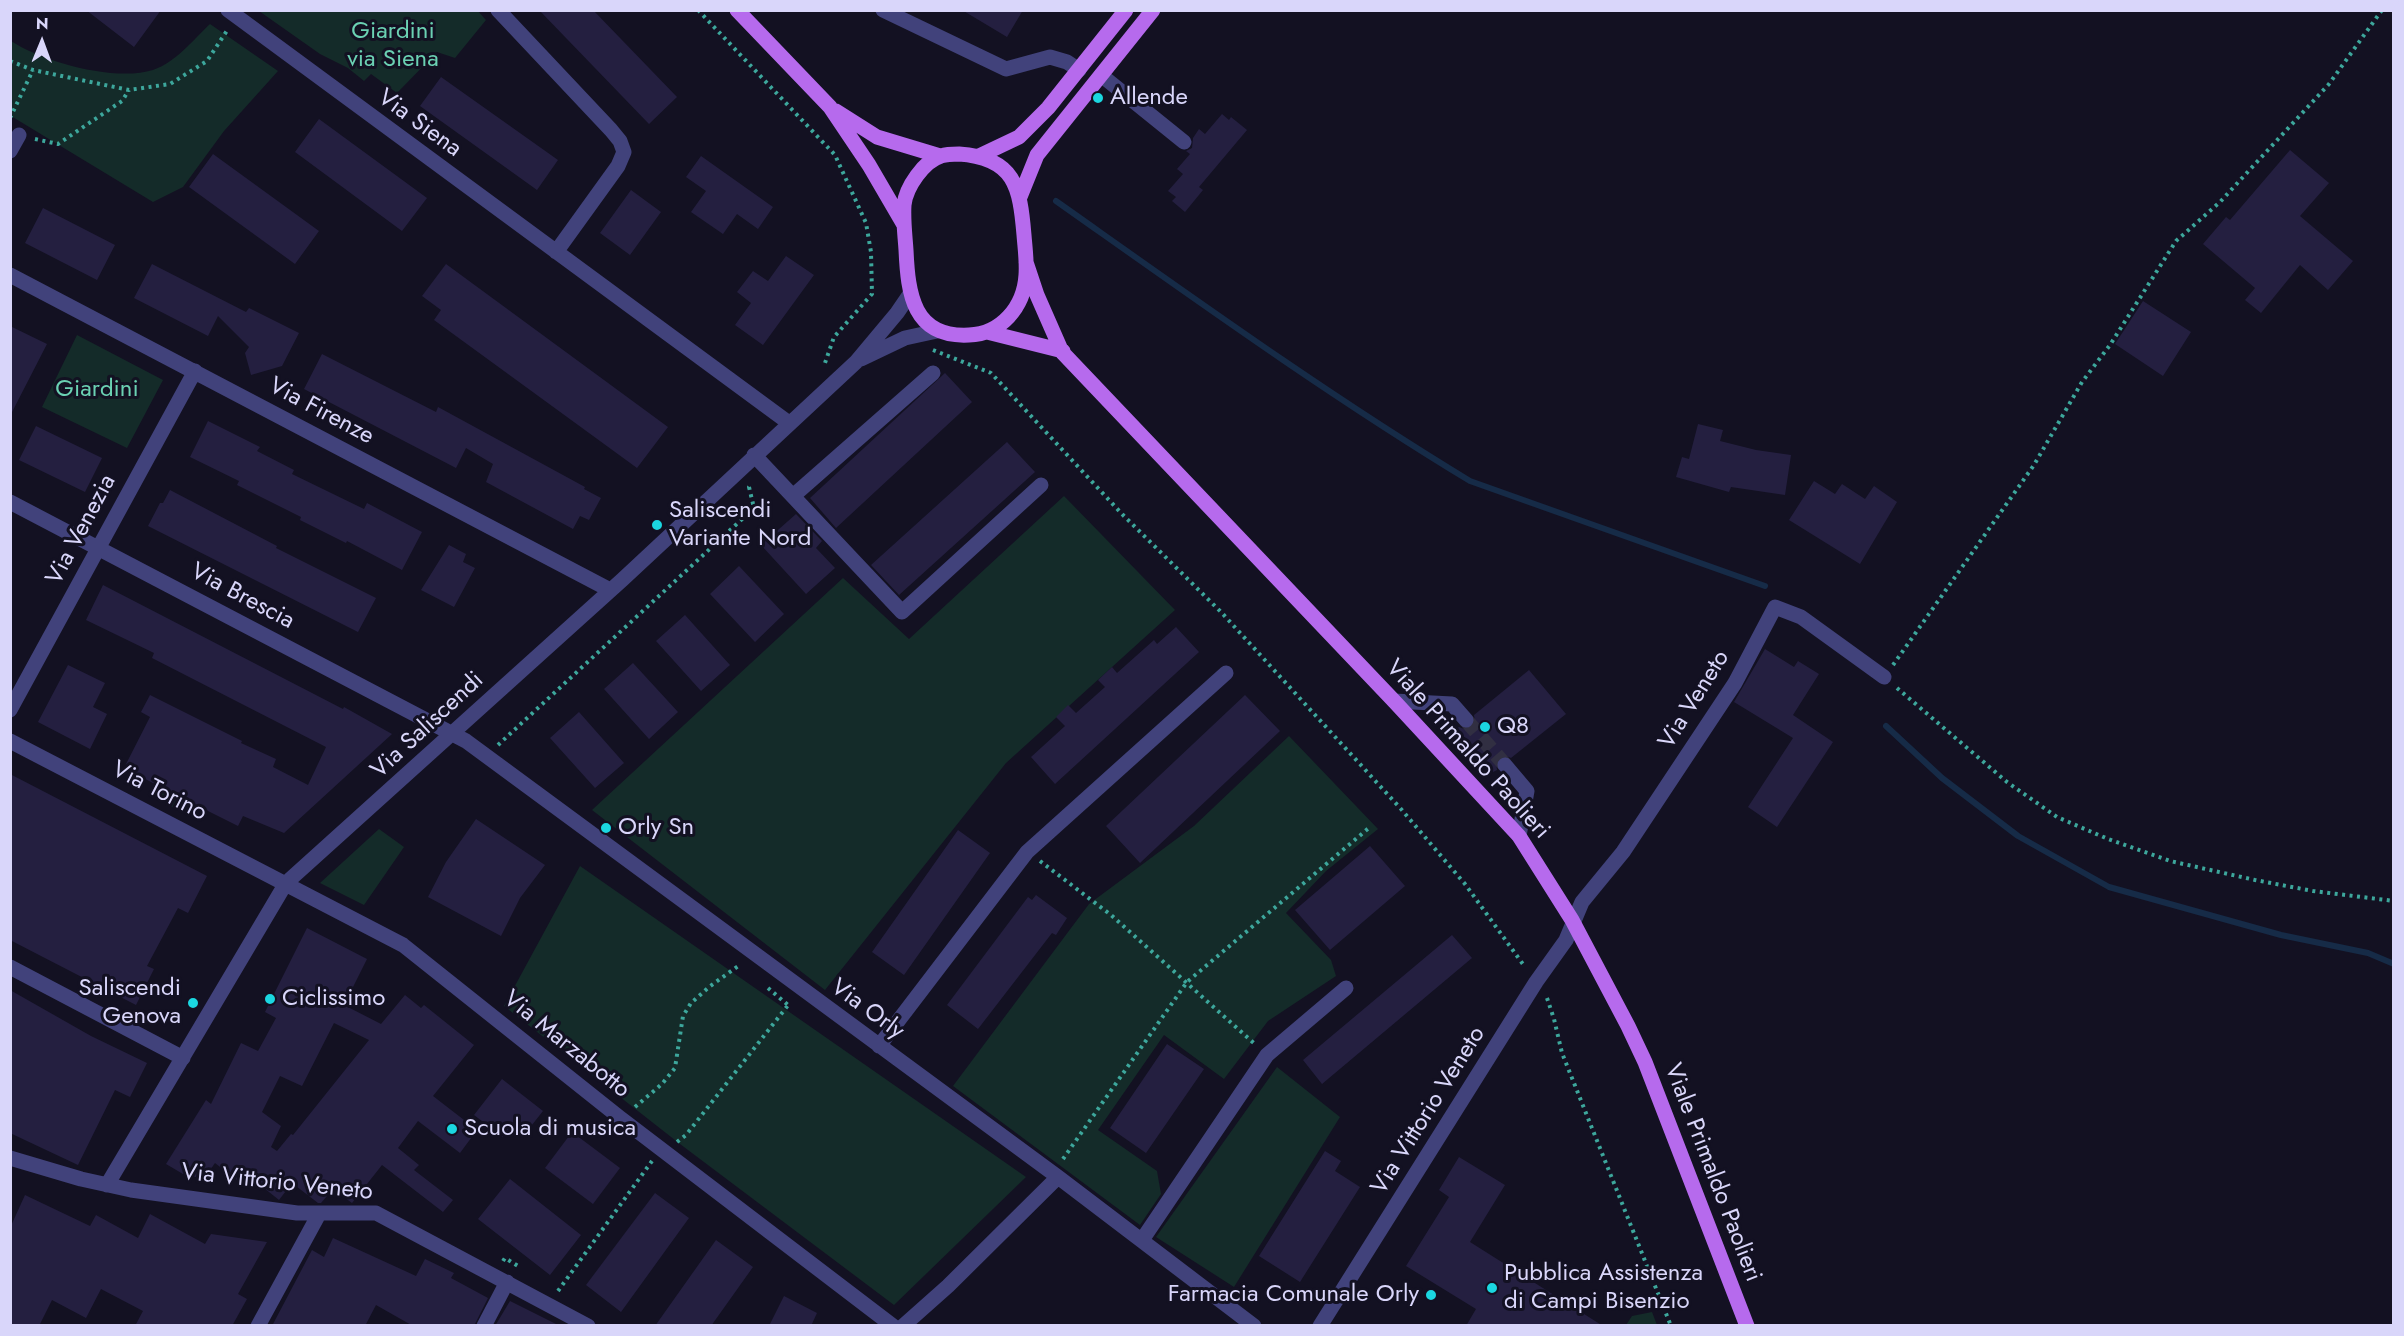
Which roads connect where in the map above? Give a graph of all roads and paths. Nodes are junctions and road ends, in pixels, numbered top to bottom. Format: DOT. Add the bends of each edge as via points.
graph roads {
  1 [pos="498,10"];
  2 [pos="698,10"];
  3 [pos="737,10"];
  4 [pos="883,10"];
  5 [pos="1126,10"];
  6 [pos="1153,10"];
  7 [pos="2382,10"];
  8 [pos="232,14"];
  9 [pos="10,61"];
  10 [pos="33,70"];
  11 [pos="1079,70"];
  12 [pos="1101,75"];
  13 [pos="129,90"];
  14 [pos="830,107"];
  15 [pos="10,118"];
  16 [pos="19,135"];
  17 [pos="1184,142"];
  18 [pos="10,151"];
  19 [pos="940,156"];
  20 [pos="980,156"];
  21 [pos="1020,196"];
  22 [pos="904,225"];
  23 [pos="556,252"];
  24 [pos="1026,262"];
  25 [pos="10,275"];
  26 [pos="910,294"];
  27 [pos="937,331"];
  28 [pos="987,332"];
  29 [pos="928,348"];
  30 [pos="1063,351"];
  31 [pos="855,362"];
  32 [pos="825,363"];
  33 [pos="195,371"];
  34 [pos="933,373"];
  35 [pos="789,423"];
  36 [pos="754,455"];
  37 [pos="768,470"];
  38 [pos="1041,485"];
  39 [pos="793,496"];
  40 [pos="10,502"];
  41 [pos="98,547"];
  42 [pos="610,590"];
  43 [pos="1226,673"];
  44 [pos="1884,677"];
  45 [pos="1394,701"];
  46 [pos="10,710"];
  47 [pos="1466,720"];
  48 [pos="453,733"];
  49 [pos="10,741"];
  50 [pos="488,757"];
  51 [pos="1505,765"];
  52 [pos="1370,827"];
  53 [pos="1519,837"];
  54 [pos="1027,852"];
  55 [pos="286,884"];
  56 [pos="2394,901"];
  57 [pos="1572,920"];
  58 [pos="732,958"];
  59 [pos="741,964"];
  60 [pos="10,967"];
  61 [pos="749,971"];
  62 [pos="1187,982"];
  63 [pos="1536,982"];
  64 [pos="765,985"];
  65 [pos="1346,988"];
  66 [pos="801,990"];
  67 [pos="788,1005"];
  68 [pos="879,1046"];
  69 [pos="1267,1055"];
  70 [pos="183,1058"];
  71 [pos="619,1117"];
  72 [pos="665,1150"];
  73 [pos="10,1158"];
  74 [pos="1058,1177"];
  75 [pos="106,1185"];
  76 [pos="319,1214"];
  77 [pos="1142,1240"];
  78 [pos="522,1269"];
  79 [pos="500,1278"];
  80 [pos="548,1287"];
  81 [pos="258,1326"];
  82 [pos="484,1326"];
  83 [pos="588,1326"];
  84 [pos="893,1326"];
  85 [pos="903,1326"];
  86 [pos="1254,1326"];
  87 [pos="1320,1326"];
  88 [pos="1671,1326"];
  89 [pos="1747,1326"];
  1 -- 23 [label="street" via="611,130 624,152"];
  2 -- 32 [label="path" via="835,155 866,223 872,294 834,337"];
  3 -- 14 [label="main road, Viale Primaldo Paolieri"];
  4 -- 11 [label="street" via="1006,69 1050,57"];
  5 -- 11 [label="main road"];
  6 -- 12 [label="main road"];
  7 -- 44 [label="path" via="2329,84 2220,202 2176,241 2082,382 2034,465"];
  8 -- 13 [label="path" via="207,60 170,84"];
  8 -- 23 [label="street, Via Siena"];
  9 -- 10 [label="path"];
  10 -- 13 [label="path"];
  10 -- 15 [label="path"];
  11 -- 20 [label="main road" via="1019,137"];
  12 -- 17 [label="street"];
  12 -- 21 [label="main road" via="1036,155"];
  13 -- 16 [label="path" via="122,101 58,144"];
  14 -- 19 [label="main road, Viale Primaldo Paolieri" via="877,137"];
  14 -- 22 [label="main road, Viale Primaldo Paolieri"];
  16 -- 18 [label="street"];
  19 -- 20 [label="main road, Viale Primaldo Paolieri"];
  19 -- 22 [label="main road, Viale Primaldo Paolieri" via="922,169 910,188 904,202"];
  20 -- 21 [label="main road, Viale Primaldo Paolieri" via="1004,171"];
  21 -- 24 [label="main road, Viale Primaldo Paolieri"];
  22 -- 26 [label="main road, Viale Primaldo Paolieri"];
  23 -- 35 [label="street, Via Siena"];
  24 -- 28 [label="main road, Viale Primaldo Paolieri" via="1020,299 1006,320"];
  24 -- 30 [label="main road, Viale Primaldo Paolieri"];
  25 -- 33 [label="street, Via Firenze"];
  26 -- 27 [label="main road, Viale Primaldo Paolieri" via="918,311"];
  26 -- 31 [label="street, Via Saliscendi"];
  27 -- 28 [label="main road" via="958,335"];
  27 -- 31 [label="street, Via Saliscendi" via="905,338"];
  28 -- 30 [label="main road"];
  29 -- 63 [label="path" via="991,373 1221,612 1458,875"];
  30 -- 45 [label="main road, Viale Primaldo Paolieri"];
  31 -- 35 [label="street, Via Saliscendi"];
  33 -- 41 [label="street, Via Venezia"];
  33 -- 42 [label="street, Via Firenze"];
  34 -- 39 [label="street"];
  35 -- 36 [label="street, Via Saliscendi"];
  36 -- 37 [label="street"];
  36 -- 42 [label="street, Via Saliscendi"];
  37 -- 39 [label="street"];
  37 -- 50 [label="path" via="749,487 754,508"];
  38 -- 39 [label="street" via="902,612"];
  40 -- 41 [label="street, Via Brescia"];
  41 -- 46 [label="street, Via Venezia"];
  41 -- 48 [label="street, Via Brescia"];
  42 -- 48 [label="street, Via Saliscendi"];
  43 -- 54 [label="street"];
  44 -- 56 [label="path" via="2007,782 2057,817 2170,861 2313,891"];
  44 -- 57 [label="street, Via Veneto" via="1801,617 1775,607 1735,683 1623,852"];
  45 -- 47 [label="street" via="1452,704"];
  45 -- 53 [label="main road, Viale Primaldo Paolieri"];
  48 -- 50 [label="street, Via Orly"];
  48 -- 55 [label="street, Via Saliscendi"];
  49 -- 55 [label="street, Via Torino"];
  50 -- 66 [label="street, Via Orly"];
  51 -- 53 [label="street" via="1527,791"];
  52 -- 62 [label="path"];
  53 -- 57 [label="main road, Viale Primaldo Paolieri"];
  54 -- 62 [label="path" via="1111,915"];
  54 -- 68 [label="street"];
  55 -- 70 [label="street, Via Saliscendi"];
  55 -- 71 [label="street, Via Marzabotto" via="403,945"];
  57 -- 63 [label="street, Via Vittorio Veneto" via="1566,940"];
  57 -- 89 [label="main road, Viale Primaldo Paolieri" via="1645,1062"];
  58 -- 59 [label="path"];
  59 -- 61 [label="path"];
  59 -- 71 [label="path" via="691,1003 683,1016 675,1068 641,1104"];
  60 -- 70 [label="street"];
  62 -- 69 [label="path"];
  62 -- 74 [label="path" via="1059,1164"];
  63 -- 87 [label="street, Via Vittorio Veneto"];
  63 -- 88 [label="path" via="1545,994 1562,1053"];
  64 -- 67 [label="path"];
  65 -- 69 [label="street"];
  66 -- 67 [label="path"];
  66 -- 68 [label="street, Via Orly"];
  67 -- 72 [label="path" via="686,1136"];
  68 -- 74 [label="street, Via Orly"];
  69 -- 77 [label="street"];
  70 -- 75 [label="street, Via Saliscendi"];
  71 -- 72 [label="street, Via Marzabotto"];
  72 -- 80 [label="path" via="651,1161 556,1293"];
  72 -- 84 [label="street, Via Marzabotto"];
  73 -- 75 [label="street, Via Vittorio Veneto"];
  74 -- 77 [label="street, Via Orly"];
  74 -- 85 [label="street"];
  75 -- 76 [label="street, Via Vittorio Veneto"];
  76 -- 79 [label="street, Via Vittorio Veneto" via="376,1213"];
  76 -- 81 [label="street"];
  77 -- 86 [label="street, Via Orly"];
  78 -- 79 [label="path" via="506,1258"];
  79 -- 82 [label="street"];
  79 -- 83 [label="street, Via Vittorio Veneto"];
}
